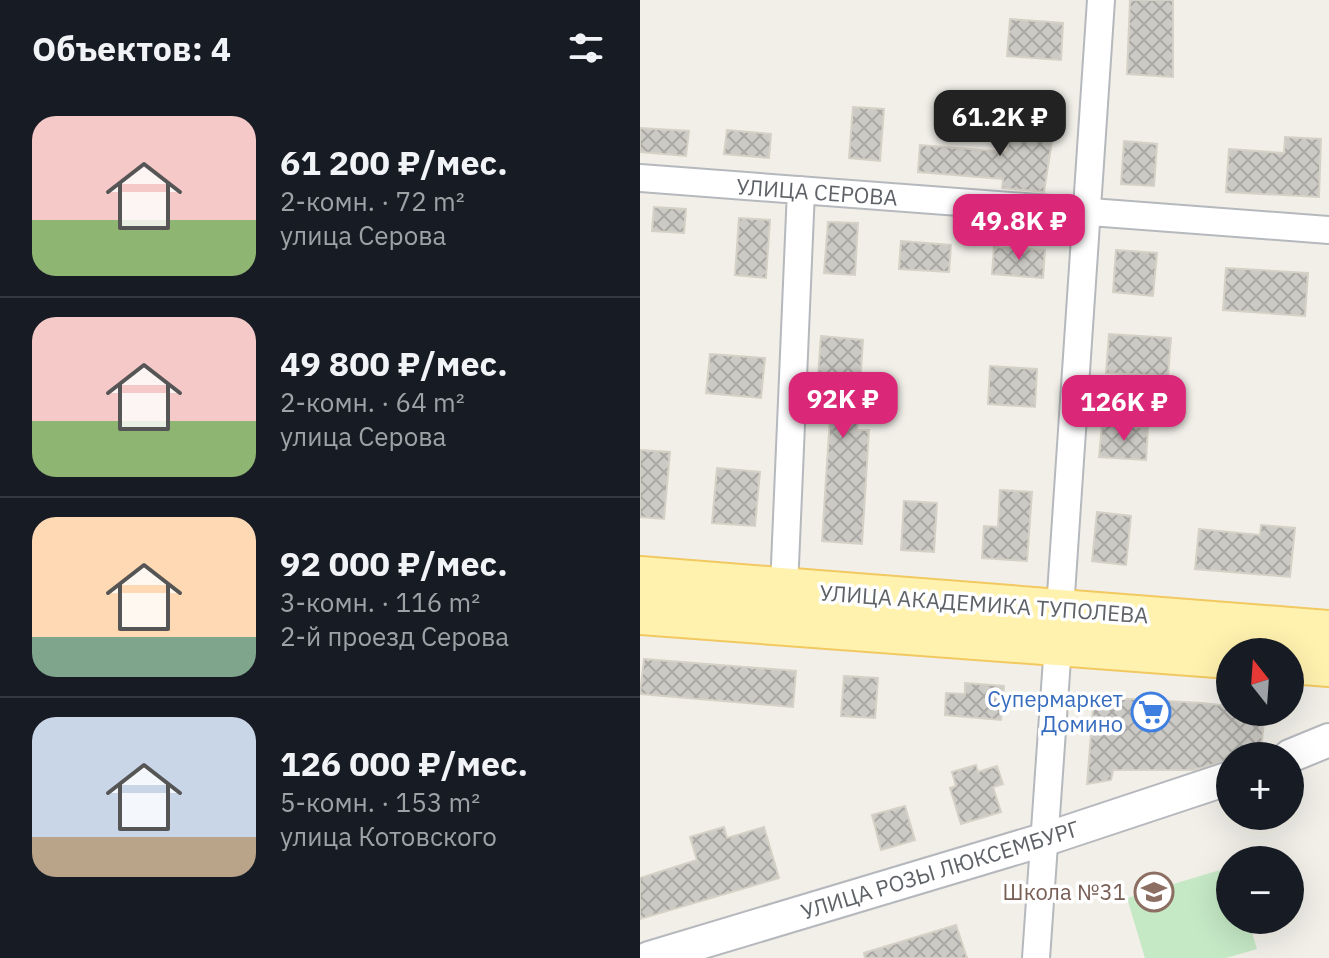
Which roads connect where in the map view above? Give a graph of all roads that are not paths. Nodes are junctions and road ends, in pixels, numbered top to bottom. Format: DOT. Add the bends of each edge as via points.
graph roads {
  1 [pos="1101,0"];
  2 [pos="640,178"];
  3 [pos="801,190"];
  4 [pos="1086,214"];
  5 [pos="1329,230"];
  6 [pos="640,577"];
  7 [pos="784,588"];
  8 [pos="640,614"];
  9 [pos="1059,627"];
  10 [pos="1329,631"];
  11 [pos="1216,655"];
  12 [pos="1304,664"];
  13 [pos="1329,666"];
  14 [pos="1329,740"];
  15 [pos="1304,750"];
  16 [pos="1216,783"];
  17 [pos="1046,839"];
  18 [pos="649,958"];
  19 [pos="1036,958"];
  1 -- 4 [label="street"];
  2 -- 3 [label="street, УЛИЦА СЕРОВА"];
  3 -- 4 [label="street, УЛИЦА СЕРОВА"];
  3 -- 7 [label="street"];
  4 -- 5 [label="street, УЛИЦА СЕРОВА"];
  4 -- 9 [label="street"];
  6 -- 7 [label="main road, УЛИЦА АКАДЕМИКА ТУПОЛЕВА"];
  7 -- 9 [label="main road, УЛИЦА АКАДЕМИКА ТУПОЛЕВА"];
  8 -- 9 [label="main road, УЛИЦА АКАДЕМИКА ТУПОЛЕВА"];
  9 -- 10 [label="main road, УЛИЦА АКАДЕМИКА ТУПОЛЕВА"];
  9 -- 11 [label="main road, УЛИЦА АКАДЕМИКА ТУПОЛЕВА"];
  9 -- 17 [label="street"];
  12 -- 13 [label="main road"];
  14 -- 15 [label="street"];
  16 -- 17 [label="street, УЛИЦА РОЗЫ ЛЮКСЕМБУРГ"];
  17 -- 18 [label="street, УЛИЦА РОЗЫ ЛЮКСЕМБУРГ"];
  17 -- 19 [label="street"];
}
